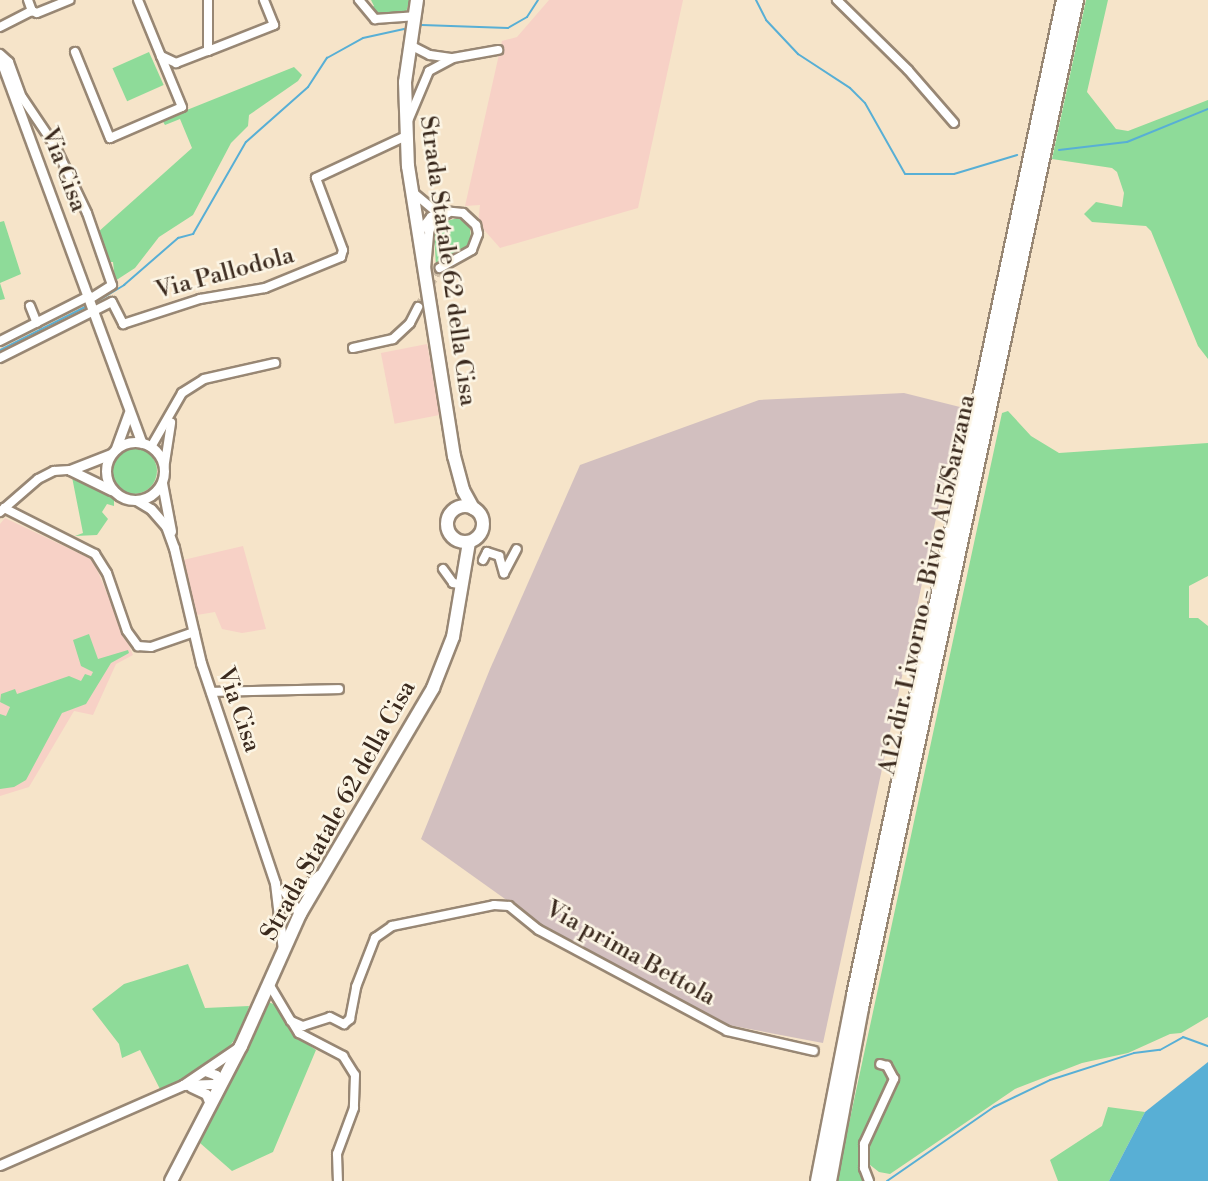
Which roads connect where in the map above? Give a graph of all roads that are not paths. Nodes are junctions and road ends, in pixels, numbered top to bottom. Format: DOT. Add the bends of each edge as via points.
graph roads {
  1 [pos="28,0"];
  2 [pos="69,0"];
  3 [pos="138,0"];
  4 [pos="208,0"];
  5 [pos="264,0"];
  6 [pos="359,0"];
  7 [pos="417,0"];
  8 [pos="837,0"];
  9 [pos="1064,0"];
  10 [pos="1076,0"];
  11 [pos="32,10"];
  12 [pos="414,16"];
  13 [pos="0,27"];
  14 [pos="410,45"];
  15 [pos="498,50"];
  16 [pos="208,51"];
  17 [pos="75,52"];
  18 [pos="0,56"];
  19 [pos="160,56"];
  20 [pos="453,58"];
  21 [pos="954,123"];
  22 [pos="406,131"];
  23 [pos="411,190"];
  24 [pos="449,212"];
  25 [pos="418,236"];
  26 [pos="440,268"];
  27 [pos="425,273"];
  28 [pos="90,298"];
  29 [pos="30,306"];
  30 [pos="418,307"];
  31 [pos="94,310"];
  32 [pos="37,323"];
  33 [pos="0,341"];
  34 [pos="353,348"];
  35 [pos="0,358"];
  36 [pos="275,363"];
  37 [pos="127,393"];
  38 [pos="176,402"];
  39 [pos="147,445"];
  40 [pos="112,453"];
  41 [pos="454,456"];
  42 [pos="164,469"];
  43 [pos="70,471"];
  44 [pos="162,482"];
  45 [pos="117,494"];
  46 [pos="136,500"];
  47 [pos="474,508"];
  48 [pos="2,510"];
  49 [pos="453,510"];
  50 [pos="453,537"];
  51 [pos="469,542"];
  52 [pos="174,548"];
  53 [pos="517,549"];
  54 [pos="483,560"];
  55 [pos="443,569"];
  56 [pos="463,585"];
  57 [pos="194,632"];
  58 [pos="339,689"];
  59 [pos="211,692"];
  60 [pos="325,869"];
  61 [pos="275,883"];
  62 [pos="285,891"];
  63 [pos="280,908"];
  64 [pos="300,914"];
  65 [pos="283,951"];
  66 [pos="269,984"];
  67 [pos="291,1021"];
  68 [pos="241,1046"];
  69 [pos="814,1051"];
  70 [pos="880,1064"];
  71 [pos="205,1071"];
  72 [pos="220,1084"];
  73 [pos="183,1085"];
  74 [pos="210,1104"];
  75 [pos="0,1165"];
  76 [pos="171,1181"];
  77 [pos="338,1181"];
  78 [pos="818,1181"];
  79 [pos="829,1181"];
  80 [pos="869,1181"];
  1 -- 11 [label="street"];
  2 -- 11 [label="street" via="41,12"];
  3 -- 19 [label="street"];
  4 -- 16 [label="street"];
  5 -- 16 [label="street" via="274,25"];
  6 -- 12 [label="street" via="375,19"];
  7 -- 12 [label="main road, Strada Statale 62 della Cisa"];
  8 -- 21 [label="street" via="908,70"];
  9 -- 78 [label="highway" via="856,983"];
  10 -- 79 [label="highway, A12 dir. Livorno - Bivio A15/Sarzana" via="864,996"];
  11 -- 13 [label="street"];
  12 -- 14 [label="main road, Strada Statale 62 della Cisa"];
  14 -- 20 [label="street" via="430,55"];
  14 -- 22 [label="main road, Strada Statale 62 della Cisa"];
  15 -- 20 [label="street"];
  16 -- 19 [label="street" via="176,63"];
  17 -- 19 [label="street" via="110,138 182,108"];
  18 -- 28 [label="street, Via Cisa"];
  18 -- 28 [label="street" via="9,62 22,97 55,146 87,213 112,285"];
  20 -- 22 [label="street" via="429,71"];
  22 -- 23 [label="main road, Strada Statale 62 della Cisa"];
  22 -- 31 [label="street, Via Pallodola" via="316,178 343,250 341,257 265,288 200,299 123,324 112,302"];
  23 -- 24 [label="street" via="434,210"];
  23 -- 25 [label="main road, Strada Statale 62 della Cisa"];
  24 -- 25 [label="street" via="431,217"];
  24 -- 26 [label="street" via="471,218 478,234 472,250"];
  24 -- 27 [label="street" via="435,220 429,231"];
  25 -- 27 [label="main road, Strada Statale 62 della Cisa"];
  27 -- 41 [label="main road, Strada Statale 62 della Cisa"];
  28 -- 31 [label="street, Via Cisa"];
  28 -- 32 [label="street"];
  29 -- 32 [label="street"];
  30 -- 34 [label="street" via="393,339"];
  31 -- 35 [label="street"];
  31 -- 37 [label="street, Via Cisa"];
  32 -- 33 [label="street"];
  36 -- 38 [label="street" via="204,379"];
  37 -- 39 [label="street, Via Cisa"];
  37 -- 40 [label="street, Via Cisa" via="129,421"];
  38 -- 39 [label="street" via="165,429"];
  38 -- 42 [label="street"];
  39 -- 40 [label="street" via="125,443"];
  39 -- 42 [label="street"];
  40 -- 43 [label="street"];
  40 -- 45 [label="street" via="105,471"];
  41 -- 47 [label="main road, Strada Statale 62 della Cisa" via="462,490"];
  41 -- 49 [label="main road, Strada Statale 62 della Cisa"];
  42 -- 44 [label="street"];
  43 -- 45 [label="street"];
  43 -- 48 [label="street" via="54,471 38,479"];
  44 -- 46 [label="street" via="152,495"];
  44 -- 52 [label="street, Via Cisa"];
  45 -- 46 [label="street"];
  46 -- 52 [label="street, Via Cisa" via="158,516"];
  47 -- 49 [label="main road"];
  47 -- 51 [label="main road, Strada Statale 62 della Cisa" via="483,525 478,537"];
  48 -- 57 [label="street" via="95,554 107,573 127,632 138,646 151,647"];
  49 -- 50 [label="main road, Strada Statale 62 della Cisa" via="447,525"];
  50 -- 51 [label="main road"];
  50 -- 56 [label="main road, Strada Statale 62 della Cisa" via="462,558"];
  51 -- 56 [label="main road, Strada Statale 62 della Cisa"];
  52 -- 57 [label="street, Via Cisa"];
  53 -- 54 [label="street" via="504,573 499,556 487,552"];
  55 -- 56 [label="street" via="453,583"];
  56 -- 60 [label="main road, Strada Statale 62 della Cisa" via="453,637 433,688"];
  57 -- 59 [label="street, Via Cisa"];
  58 -- 59 [label="street"];
  59 -- 61 [label="street, Via Cisa"];
  60 -- 62 [label="street" via="298,893"];
  60 -- 64 [label="main road, Strada Statale 62 della Cisa"];
  61 -- 62 [label="street"];
  61 -- 63 [label="street, Via Cisa"];
  62 -- 64 [label="street"];
  63 -- 64 [label="street"];
  63 -- 65 [label="street, Via Cisa"];
  64 -- 65 [label="main road, Strada Statale 62 della Cisa"];
  65 -- 66 [label="main road, Strada Statale 62 della Cisa"];
  66 -- 67 [label="street"];
  66 -- 68 [label="main road, Strada Statale 62 della Cisa"];
  67 -- 69 [label="street, Via prima Bettola" via="303,1026 324,1017 348,1022 375,938 392,926 501,905 520,913 539,930 727,1031"];
  67 -- 77 [label="street" via="299,1033 343,1056 355,1075 354,1108 337,1154"];
  68 -- 71 [label="street"];
  68 -- 72 [label="main road, Strada Statale 62 della Cisa"];
  70 -- 80 [label="street" via="886,1066 894,1079 864,1144 864,1168"];
  71 -- 72 [label="street" via="216,1075"];
  71 -- 73 [label="street"];
  72 -- 73 [label="street"];
  72 -- 74 [label="main road, Strada Statale 62 della Cisa"];
  73 -- 74 [label="street" via="202,1092"];
  73 -- 75 [label="street"];
  74 -- 76 [label="main road, Strada Statale 62 della Cisa"];
}
